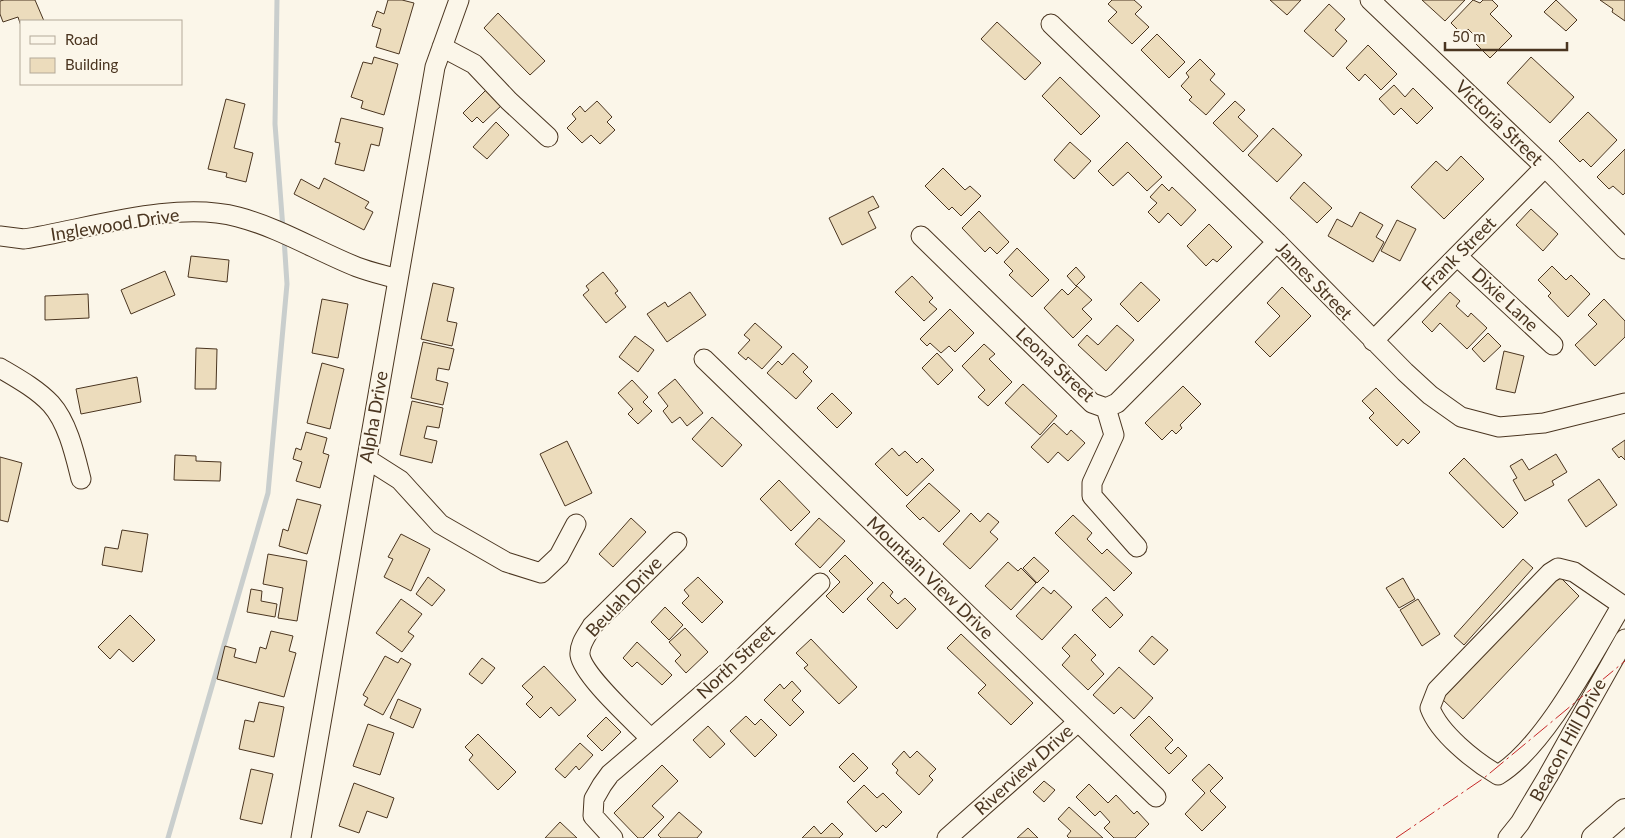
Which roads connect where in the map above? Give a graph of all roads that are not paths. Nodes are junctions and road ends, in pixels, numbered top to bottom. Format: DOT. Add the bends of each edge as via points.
graph roads {
  1 [pos="459,0"];
  2 [pos="1370,0"];
  3 [pos="1051,24"];
  4 [pos="442,47"];
  5 [pos="548,137"];
  6 [pos="1545,167"];
  7 [pos="0,236"];
  8 [pos="921,236"];
  9 [pos="1277,242"];
  10 [pos="1625,248"];
  11 [pos="1457,256"];
  12 [pos="397,279"];
  13 [pos="1373,341"];
  14 [pos="1553,345"];
  15 [pos="704,359"];
  16 [pos="0,368"];
  17 [pos="1625,403"];
  18 [pos="1106,408"];
  19 [pos="367,459"];
  20 [pos="81,479"];
  21 [pos="576,524"];
  22 [pos="677,542"];
  23 [pos="1137,547"];
  24 [pos="820,583"];
  25 [pos="1623,606"];
  26 [pos="1625,639"];
  27 [pos="1078,722"];
  28 [pos="651,738"];
  29 [pos="1156,797"];
  30 [pos="1625,811"];
  31 [pos="301,838"];
  32 [pos="613,838"];
  33 [pos="947,838"];
  34 [pos="1508,838"];
  35 [pos="1594,838"];
  1 -- 4 [label="street, Alpha Drive"];
  2 -- 6 [label="street, Victoria Street"];
  3 -- 9 [label="street, James Street"];
  4 -- 5 [label="street" via="474,64"];
  4 -- 12 [label="street, Alpha Drive" via="435,67"];
  6 -- 10 [label="street, Victoria Street"];
  6 -- 11 [label="street, Frank Street"];
  7 -- 12 [label="street, Inglewood Drive" via="24,239 166,213 202,212 237,216 358,267"];
  8 -- 18 [label="street, Leona Street" via="1092,403"];
  9 -- 13 [label="street, James Street"];
  9 -- 18 [label="street, Leona Street" via="1117,403"];
  11 -- 13 [label="street, Frank Street"];
  11 -- 14 [label="street, Dixie Lane"];
  12 -- 19 [label="street, Alpha Drive"];
  13 -- 17 [label="street, James Street" via="1430,395 1461,416 1499,427 1544,423"];
  15 -- 27 [label="street, Mountain View Drive"];
  16 -- 20 [label="street" via="51,405 71,441"];
  18 -- 23 [label="street" via="1114,435 1092,483 1092,496"];
  19 -- 21 [label="street" via="400,480 440,524 506,562 541,573 559,556"];
  19 -- 31 [label="street, Alpha Drive"];
  22 -- 28 [label="street, Beulah Drive" via="592,626 582,642 580,655 588,673"];
  24 -- 28 [label="street, North Street" via="728,672"];
  25 -- 25 [label="street" via="1574,572 1558,568 1437,690 1430,708 1435,721 1481,765 1498,774 1512,766 1565,698"];
  26 -- 34 [label="street, Beacon Hill Drive" via="1548,776"];
  27 -- 29 [label="street, Mountain View Drive"];
  27 -- 33 [label="street, Riverview Drive"];
  28 -- 32 [label="street" via="610,774 594,800 594,816"];
  30 -- 35 [label="main road"];
}
